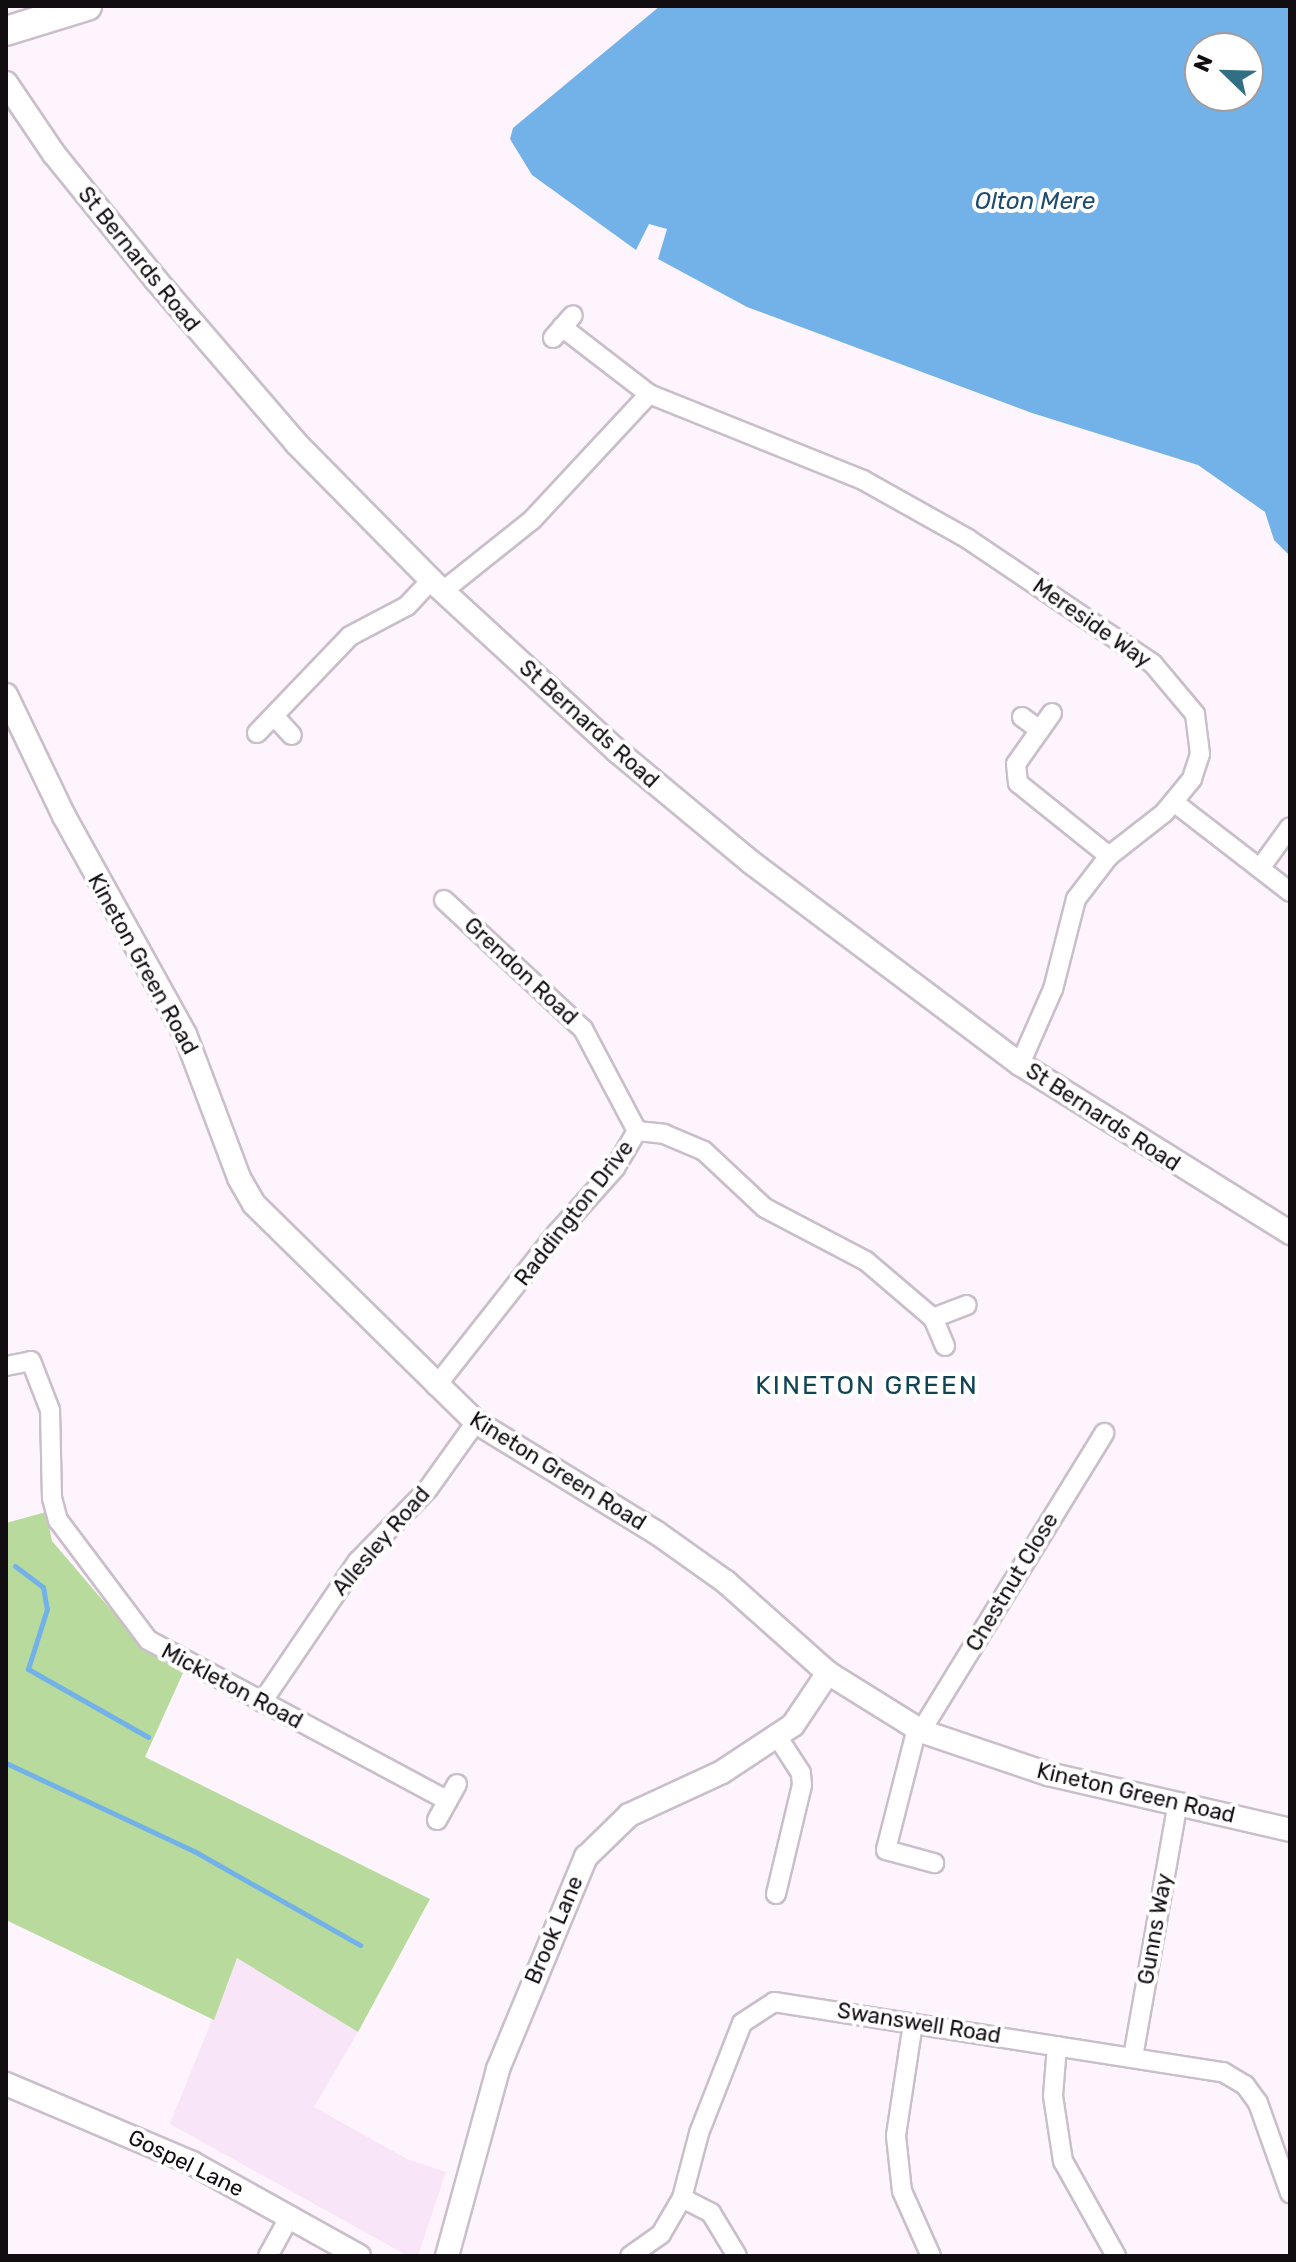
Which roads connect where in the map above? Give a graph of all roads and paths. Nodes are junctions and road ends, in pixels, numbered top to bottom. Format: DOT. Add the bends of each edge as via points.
graph roads {
  1 [pos="87,6"];
  2 [pos="6,31"];
  3 [pos="6,83"];
  4 [pos="563,327"];
  5 [pos="649,394"];
  6 [pos="437,586"];
  7 [pos="6,695"];
  8 [pos="1052,713"];
  9 [pos="274,716"];
  10 [pos="1022,717"];
  11 [pos="1040,730"];
  12 [pos="257,733"];
  13 [pos="292,735"];
  14 [pos="1175,803"];
  15 [pos="1290,827"];
  16 [pos="1109,856"];
  17 [pos="1261,867"];
  18 [pos="1290,892"];
  19 [pos="444,900"];
  20 [pos="1020,1064"];
  21 [pos="637,1131"];
  22 [pos="1290,1233"];
  23 [pos="967,1305"];
  24 [pos="933,1318"];
  25 [pos="945,1346"];
  26 [pos="6,1366"];
  27 [pos="436,1386"];
  28 [pos="476,1422"];
  29 [pos="1104,1433"];
  30 [pos="828,1673"];
  31 [pos="262,1702"];
  32 [pos="919,1730"];
  33 [pos="777,1736"];
  34 [pos="457,1784"];
  35 [pos="448,1801"];
  36 [pos="1178,1802"];
  37 [pos="437,1820"];
  38 [pos="1290,1830"];
  39 [pos="934,1863"];
  40 [pos="776,1894"];
  41 [pos="913,2023"];
  42 [pos="1057,2046"];
  43 [pos="1133,2057"];
  44 [pos="6,2084"];
  45 [pos="1290,2193"];
  46 [pos="682,2198"];
  47 [pos="290,2216"];
  48 [pos="268,2256"];
  49 [pos="359,2256"];
  50 [pos="447,2256"];
  51 [pos="630,2256"];
  52 [pos="737,2256"];
  53 [pos="931,2256"];
  54 [pos="1116,2256"];
  1 -- 2 [label="highway"];
  3 -- 6 [label="street, St Bernards Road" via="54,154 223,361"];
  4 -- 5 [label="street, Mereside Way"];
  5 -- 6 [label="street" via="532,520"];
  5 -- 14 [label="street, Mereside Way" via="863,480 968,539 1153,664 1195,714 1200,735 1192,779"];
  6 -- 9 [label="street" via="350,636"];
  6 -- 20 [label="street, St Bernards Road" via="617,751 752,863"];
  7 -- 27 [label="street, Kineton Green Road" via="104,893 185,1034 239,1178 254,1204"];
  8 -- 11 [label="street"];
  9 -- 12 [label="street"];
  9 -- 13 [label="street"];
  10 -- 11 [label="street"];
  11 -- 16 [label="street" via="1016,764 1018,783"];
  14 -- 16 [label="street, Mereside Way"];
  14 -- 17 [label="street"];
  15 -- 17 [label="street"];
  16 -- 20 [label="street, Mereside Way" via="1072,910 1053,989"];
  17 -- 18 [label="street"];
  19 -- 21 [label="street, Grendon Road" via="583,1029"];
  20 -- 22 [label="street, St Bernards Road"];
  21 -- 24 [label="street, Raddington Drive" via="664,1134 704,1151 765,1208 866,1261"];
  21 -- 27 [label="street, Raddington Drive" via="615,1168"];
  23 -- 24 [label="street"];
  24 -- 25 [label="street, Raddington Drive"];
  26 -- 31 [label="street, Mickleton Road" via="31,1361 50,1410 52,1498 65,1535 148,1640"];
  27 -- 28 [label="street, Kineton Green Road"];
  28 -- 30 [label="street, Kineton Green Road" via="726,1582"];
  28 -- 31 [label="street, Allesley Road" via="428,1489 358,1561"];
  29 -- 32 [label="street, Chestnut Close"];
  30 -- 32 [label="street, Kineton Green Road"];
  30 -- 33 [label="street, Brook Lane" via="793,1725"];
  31 -- 35 [label="street, Mickleton Road"];
  32 -- 36 [label="street, Kineton Green Road" via="1048,1774"];
  32 -- 39 [label="street, Chestnut Close" via="886,1850"];
  33 -- 40 [label="street" via="801,1773 802,1785"];
  33 -- 50 [label="street, Brook Lane" via="708,1779 629,1815 586,1857 498,2069"];
  34 -- 35 [label="street"];
  35 -- 37 [label="street"];
  36 -- 38 [label="street, Kineton Green Road"];
  36 -- 43 [label="street, Gunns Way"];
  41 -- 42 [label="street, Swanswell Road"];
  41 -- 46 [label="street, Swanswell Road" via="793,2002 774,2002 749,2014 720,2070"];
  41 -- 53 [label="street" via="896,2136 902,2191"];
  42 -- 43 [label="street, Swanswell Road"];
  42 -- 54 [label="street" via="1053,2096 1063,2161"];
  43 -- 45 [label="street, Swanswell Road" via="1223,2072 1245,2085 1258,2103"];
  44 -- 47 [label="street, Gospel Lane" via="167,2151"];
  46 -- 51 [label="street, Swanswell Road" via="661,2234"];
  46 -- 52 [label="street" via="711,2213"];
  47 -- 48 [label="street"];
  47 -- 49 [label="street, Gospel Lane"];
}
